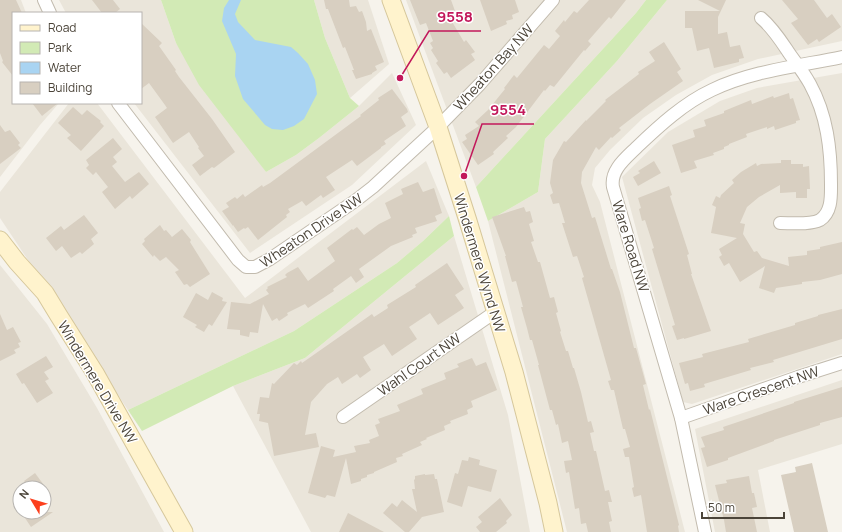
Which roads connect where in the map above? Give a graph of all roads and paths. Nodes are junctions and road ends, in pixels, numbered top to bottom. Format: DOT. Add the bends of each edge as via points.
graph roads {
  1 [pos="44,0"];
  2 [pos="390,0"];
  3 [pos="549,2"];
  4 [pos="50,12"];
  5 [pos="761,18"];
  6 [pos="842,57"];
  7 [pos="798,66"];
  8 [pos="119,104"];
  9 [pos="438,127"];
  10 [pos="780,224"];
  11 [pos="0,240"];
  12 [pos="495,312"];
  13 [pos="842,363"];
  14 [pos="343,416"];
  15 [pos="681,418"];
  16 [pos="184,532"];
  17 [pos="554,532"];
  18 [pos="705,532"];
  1 -- 4 [label="street"];
  2 -- 9 [label="street, Windermere Wynd NW"];
  3 -- 9 [label="street, Wheaton Bay NW" via="480,84"];
  5 -- 7 [label="street" via="775,32"];
  6 -- 7 [label="street, Ware Road NW"];
  7 -- 10 [label="street" via="815,94 825,123 831,163 831,198 826,214 819,220"];
  7 -- 15 [label="street, Ware Road NW" via="747,77 700,96 657,128 614,172 613,187"];
  8 -- 9 [label="street, Wheaton Drive NW" via="246,267 255,267 270,259 355,201"];
  9 -- 12 [label="street, Windermere Wynd NW"];
  11 -- 16 [label="street, Windermere Drive NW" via="44,293 95,373"];
  12 -- 14 [label="street, Wahl Court NW"];
  12 -- 17 [label="street, Windermere Wynd NW" via="516,380"];
  13 -- 15 [label="street, Ware Crescent NW"];
  15 -- 18 [label="street, Ware Road NW"];
}
